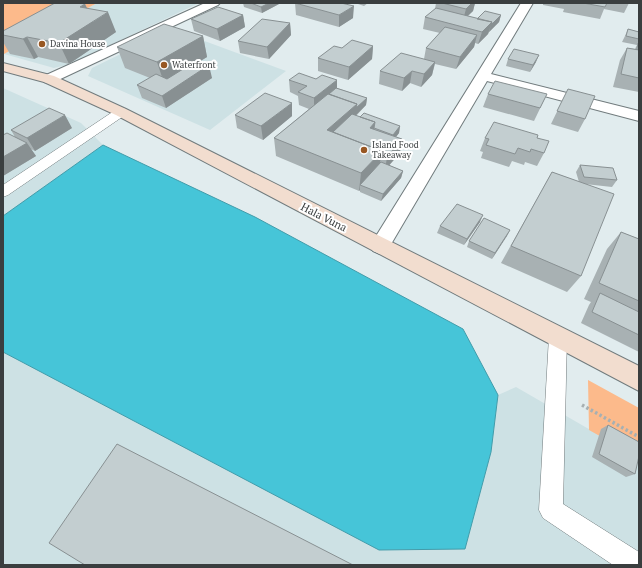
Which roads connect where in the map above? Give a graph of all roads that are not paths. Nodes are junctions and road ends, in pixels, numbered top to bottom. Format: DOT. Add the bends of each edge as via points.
graph roads {
  1 [pos="214,3"];
  2 [pos="527,3"];
  3 [pos="3,67"];
  4 [pos="483,76"];
  5 [pos="49,79"];
  6 [pos="121,112"];
  7 [pos="639,116"];
  8 [pos="3,192"];
  9 [pos="380,246"];
  10 [pos="558,337"];
  11 [pos="639,379"];
  12 [pos="636,565"];
  1 -- 5 [label="street"];
  2 -- 4 [label="street"];
  3 -- 5 [label="main road, Hala Vuna"];
  4 -- 7 [label="street"];
  4 -- 9 [label="street"];
  5 -- 6 [label="main road, Hala Vuna"];
  6 -- 8 [label="lane"];
  6 -- 9 [label="main road, Hala Vuna"];
  9 -- 10 [label="main road, Hala Vuna"];
  10 -- 11 [label="main road, Hala Vuna"];
  10 -- 12 [label="lane" via="551,510"];
}
